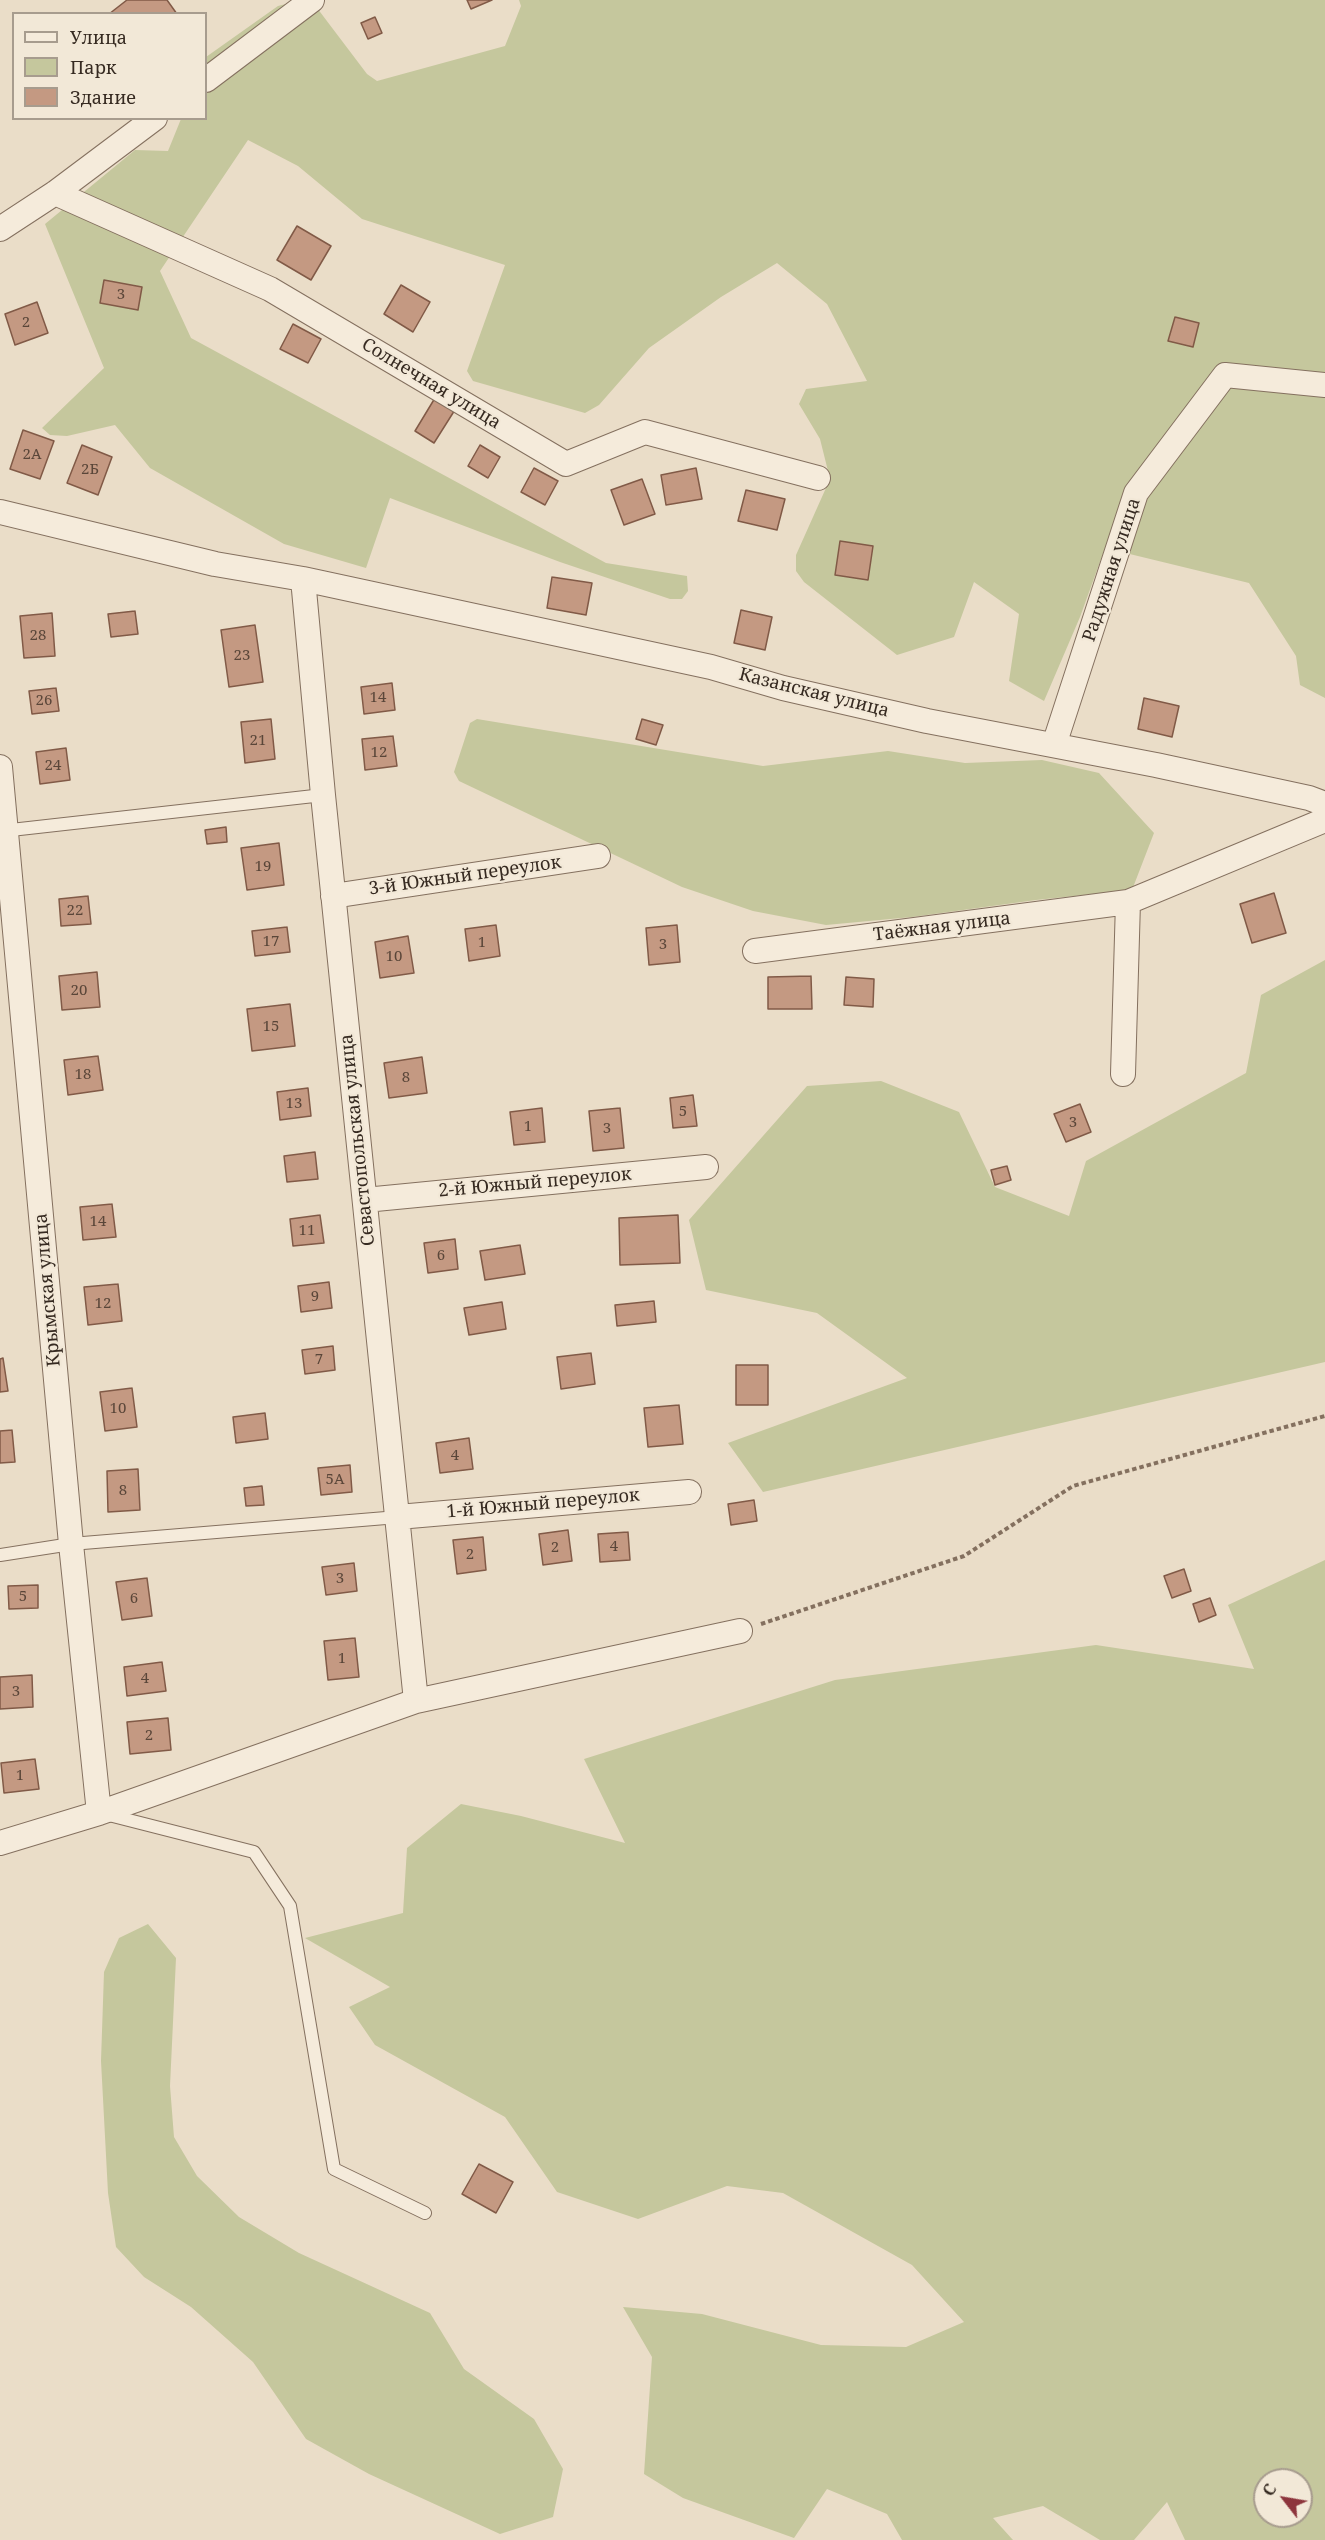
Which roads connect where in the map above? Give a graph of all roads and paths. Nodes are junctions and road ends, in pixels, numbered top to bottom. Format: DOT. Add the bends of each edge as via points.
graph roads {
  1 [pos="312,0"];
  2 [pos="207,79"];
  3 [pos="152,120"];
  4 [pos="56,194"];
  5 [pos="0,229"];
  6 [pos="1325,385"];
  7 [pos="818,478"];
  8 [pos="0,512"];
  9 [pos="303,579"];
  10 [pos="1054,745"];
  11 [pos="0,767"];
  12 [pos="323,795"];
  13 [pos="1325,804"];
  14 [pos="1325,820"];
  15 [pos="3,830"];
  16 [pos="598,856"];
  17 [pos="333,896"];
  18 [pos="1128,902"];
  19 [pos="755,951"];
  20 [pos="1123,1074"];
  21 [pos="706,1167"];
  22 [pos="365,1200"];
  23 [pos="1325,1416"];
  24 [pos="689,1492"];
  25 [pos="398,1517"];
  26 [pos="71,1544"];
  27 [pos="0,1555"];
  28 [pos="740,1631"];
  29 [pos="416,1701"];
  30 [pos="99,1813"];
  31 [pos="0,1843"];
  32 [pos="425,2213"];
  1 -- 2 [label="street"];
  3 -- 4 [label="street"];
  4 -- 5 [label="street"];
  4 -- 7 [label="street, Солнечная улица" via="270,289 566,464 645,432"];
  6 -- 10 [label="street, Радужная улица" via="1225,375 1136,493"];
  8 -- 9 [label="street, Казанская улица" via="215,564"];
  9 -- 10 [label="street, Казанская улица" via="711,667 927,721"];
  9 -- 12 [label="street, Севастопольская улица"];
  10 -- 13 [label="street, Казанская улица"];
  11 -- 15 [label="street, Крымская улица"];
  12 -- 15 [label="lane"];
  12 -- 17 [label="street, Севастопольская улица"];
  14 -- 18 [label="street, Таёжная улица"];
  15 -- 26 [label="street, Крымская улица"];
  16 -- 17 [label="street, 3-й Южный переулок"];
  17 -- 22 [label="street, Севастопольская улица"];
  18 -- 19 [label="street, Таёжная улица"];
  18 -- 20 [label="street"];
  21 -- 22 [label="street, 2-й Южный переулок"];
  22 -- 25 [label="street, Севастопольская улица"];
  23 -- 28 [label="path" via="1073,1486 964,1556"];
  24 -- 25 [label="street, 1-й Южный переулок"];
  25 -- 26 [label="lane"];
  25 -- 29 [label="street, Севастопольская улица"];
  26 -- 27 [label="lane"];
  26 -- 30 [label="street, Крымская улица"];
  28 -- 29 [label="street"];
  29 -- 30 [label="street"];
  30 -- 31 [label="street"];
  30 -- 32 [label="lane" via="254,1852 290,1906 334,2169"];
}
